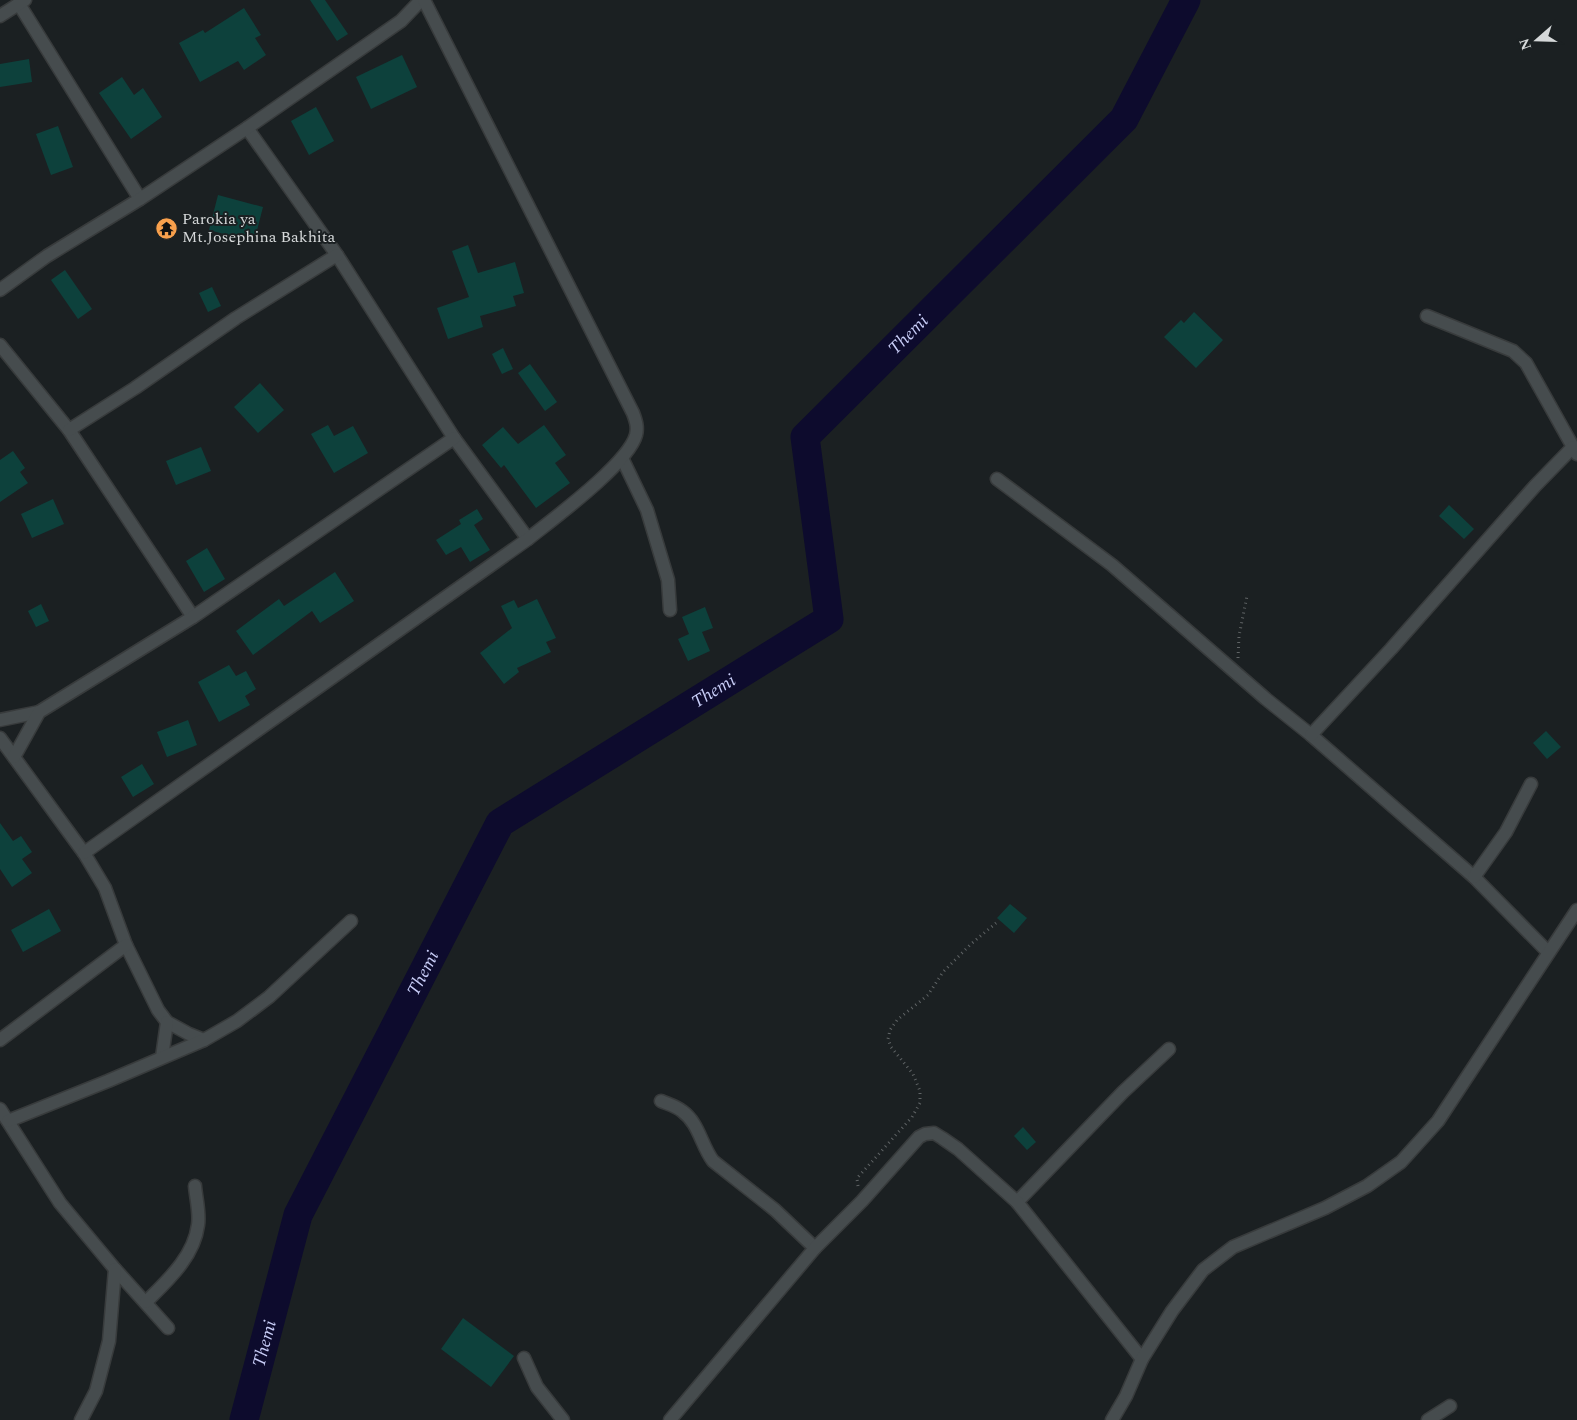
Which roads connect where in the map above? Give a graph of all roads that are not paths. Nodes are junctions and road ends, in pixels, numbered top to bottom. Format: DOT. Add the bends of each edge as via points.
graph roads {
  1 [pos="422,0"];
  2 [pos="22,2"];
  3 [pos="0,16"];
  4 [pos="247,128"];
  5 [pos="140,199"];
  6 [pos="338,255"];
  7 [pos="0,290"];
  8 [pos="1426,316"];
  9 [pos="0,345"];
  10 [pos="68,430"];
  11 [pos="454,438"];
  12 [pos="1575,450"];
  13 [pos="622,458"];
  14 [pos="997,479"];
  15 [pos="528,539"];
  16 [pos="670,610"];
  17 [pos="193,617"];
  18 [pos="39,712"];
  19 [pos="0,720"];
  20 [pos="1311,735"];
  21 [pos="0,738"];
  22 [pos="14,757"];
  23 [pos="1531,784"];
  24 [pos="84,852"];
  25 [pos="1474,877"];
  26 [pos="1577,910"];
  27 [pos="351,921"];
  28 [pos="126,945"];
  29 [pos="1548,952"];
  30 [pos="167,1022"];
  31 [pos="0,1040"];
  32 [pos="204,1040"];
  33 [pos="1169,1049"];
  34 [pos="162,1057"];
  35 [pos="661,1101"];
  36 [pos="0,1109"];
  37 [pos="8,1121"];
  38 [pos="195,1186"];
  39 [pos="1018,1202"];
  40 [pos="815,1248"];
  41 [pos="115,1269"];
  42 [pos="146,1302"];
  43 [pos="168,1328"];
  44 [pos="524,1358"];
  45 [pos="1142,1359"];
  46 [pos="1450,1406"];
  47 [pos="81,1420"];
  48 [pos="564,1420"];
  49 [pos="670,1420"];
  50 [pos="1112,1420"];
  51 [pos="1428,1420"];
  1 -- 4 [label="street" via="401,21"];
  1 -- 13 [label="street" via="633,413 636,437"];
  2 -- 3 [label="street"];
  2 -- 5 [label="street"];
  4 -- 5 [label="street"];
  4 -- 6 [label="street"];
  5 -- 7 [label="street" via="47,256"];
  6 -- 10 [label="street" via="236,318"];
  6 -- 11 [label="street"];
  8 -- 12 [label="street" via="1513,351 1526,363"];
  9 -- 10 [label="street"];
  10 -- 17 [label="street"];
  11 -- 15 [label="street"];
  11 -- 17 [label="street"];
  12 -- 20 [label="street" via="1536,486"];
  13 -- 15 [label="street" via="592,488"];
  13 -- 16 [label="street" via="648,510 668,580"];
  14 -- 20 [label="street" via="1112,565"];
  15 -- 24 [label="street"];
  17 -- 18 [label="street"];
  18 -- 19 [label="street"];
  18 -- 22 [label="street"];
  20 -- 25 [label="street"];
  21 -- 22 [label="street"];
  22 -- 24 [label="street"];
  23 -- 25 [label="street" via="1506,832"];
  24 -- 28 [label="street" via="105,888"];
  25 -- 29 [label="street"];
  26 -- 29 [label="street"];
  27 -- 32 [label="street" via="269,997"];
  28 -- 30 [label="street"];
  28 -- 31 [label="street"];
  29 -- 45 [label="street" via="1438,1121 1401,1162 1367,1186 1325,1208 1233,1247 1219,1257 1203,1270 1172,1311"];
  30 -- 32 [label="street"];
  30 -- 34 [label="street"];
  32 -- 34 [label="street"];
  33 -- 39 [label="street" via="1123,1092"];
  34 -- 37 [label="street"];
  35 -- 40 [label="street" via="692,1119 713,1161 775,1210"];
  36 -- 37 [label="street"];
  37 -- 41 [label="street" via="60,1203"];
  38 -- 42 [label="street" via="198,1225 191,1248 176,1271"];
  39 -- 40 [label="street" via="958,1149 934,1133 925,1134"];
  39 -- 45 [label="street"];
  40 -- 49 [label="street"];
  41 -- 42 [label="street"];
  41 -- 47 [label="street" via="109,1340 96,1391"];
  42 -- 43 [label="street"];
  44 -- 48 [label="street" via="537,1387"];
  45 -- 50 [label="street"];
  46 -- 51 [label="street"];
}
